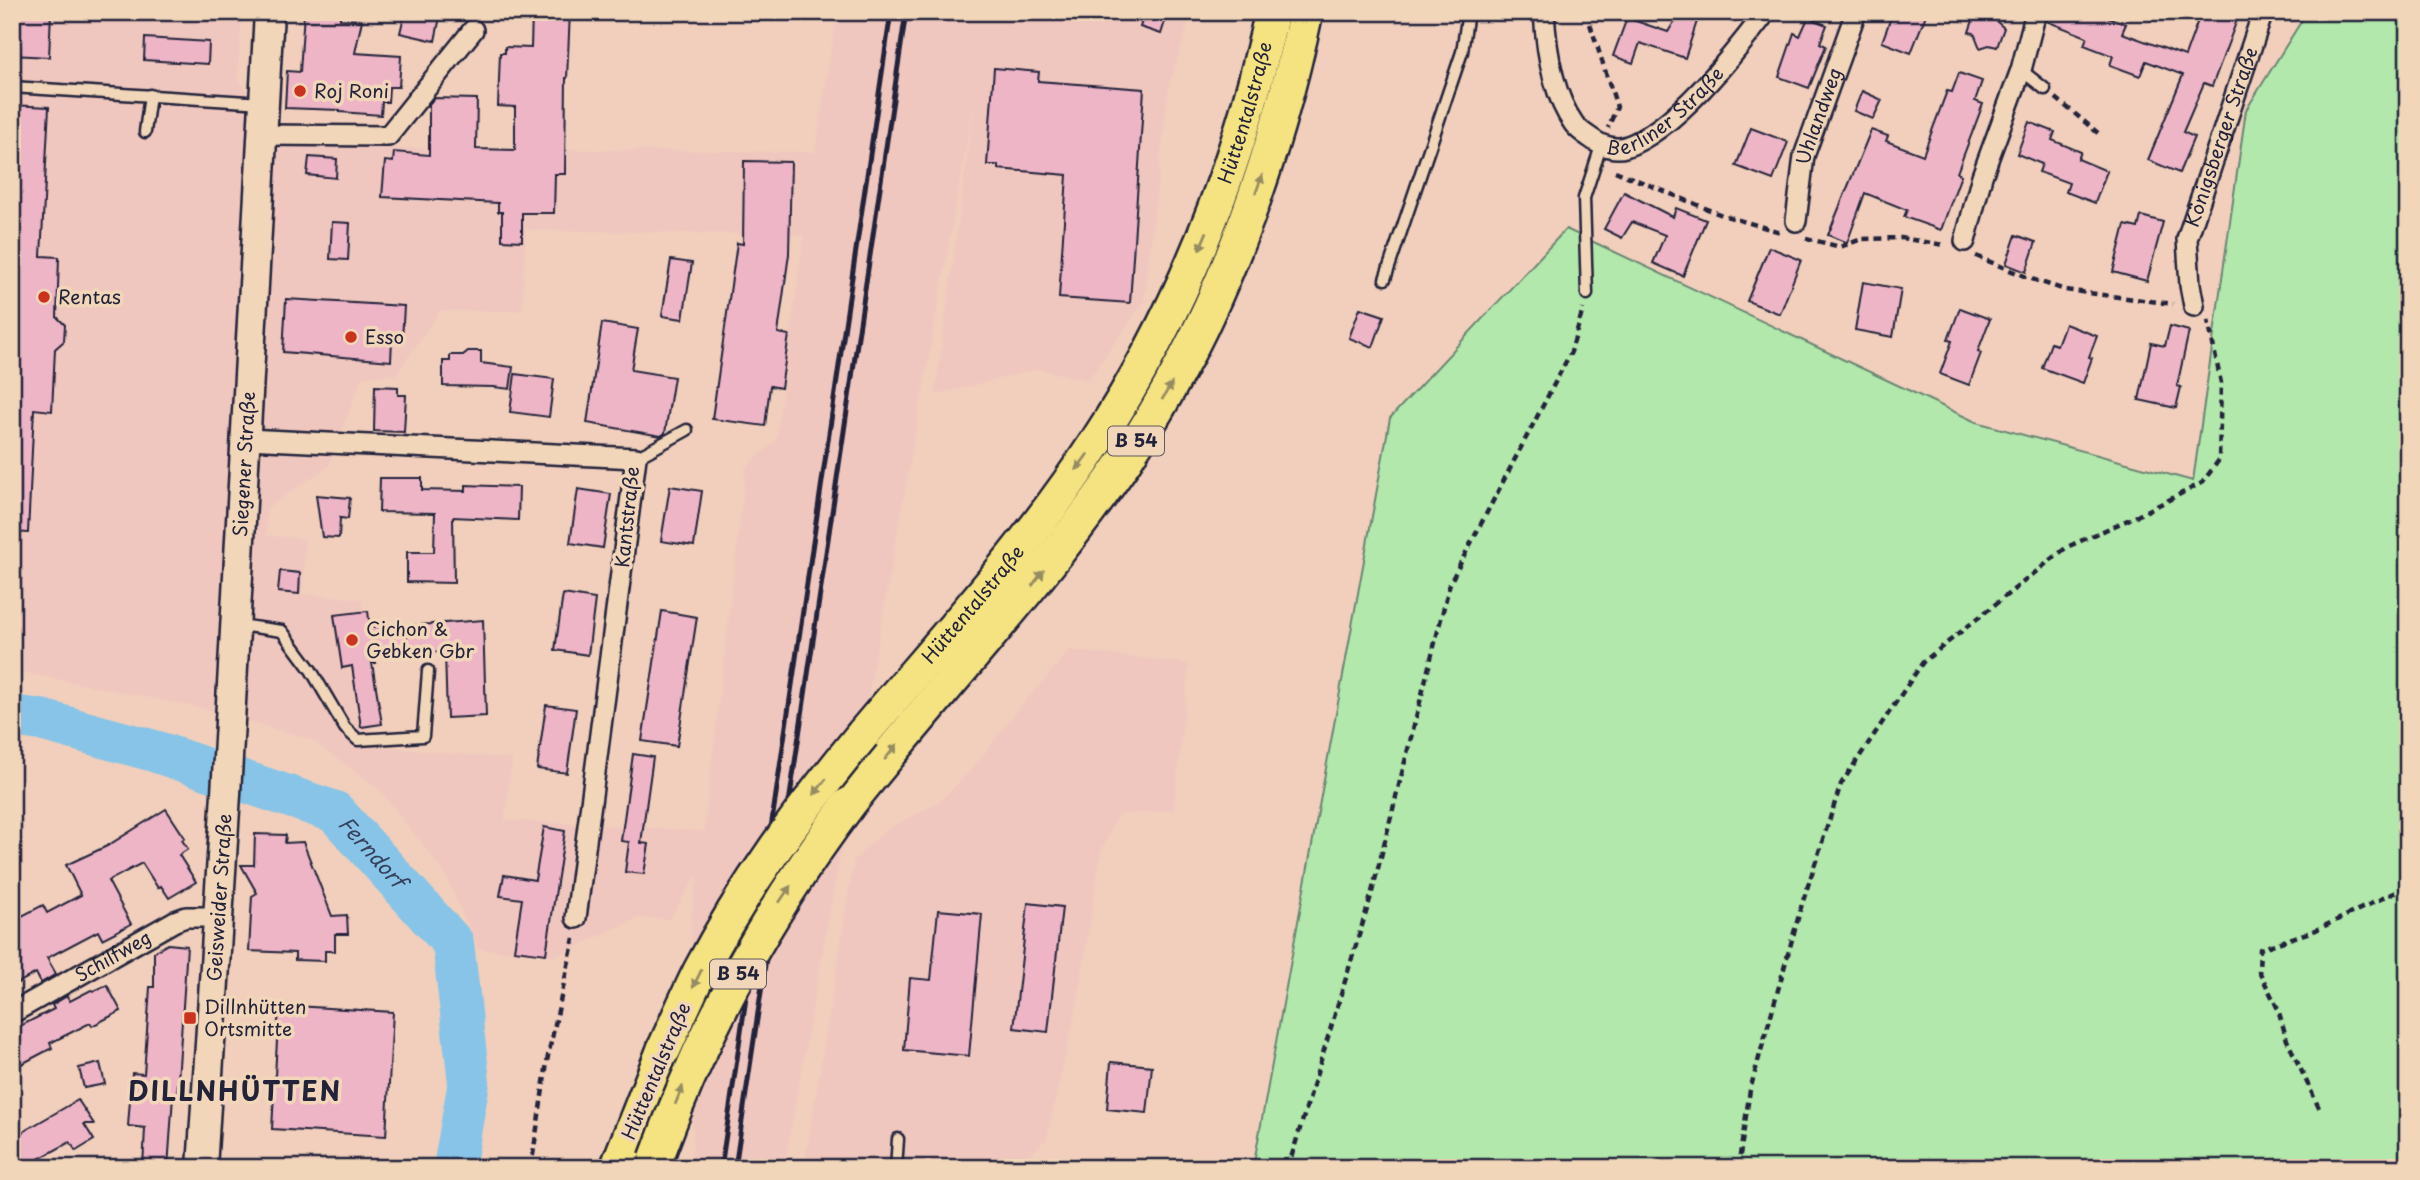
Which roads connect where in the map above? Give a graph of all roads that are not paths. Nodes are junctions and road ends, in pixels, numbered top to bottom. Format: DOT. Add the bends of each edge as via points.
graph roads {
  1 [pos="269,12"];
  2 [pos="1272,12"];
  3 [pos="1306,12"];
  4 [pos="1468,12"];
  5 [pos="1544,12"];
  6 [pos="1766,12"];
  7 [pos="1856,12"];
  8 [pos="2036,12"];
  9 [pos="2263,12"];
  10 [pos="473,30"];
  11 [pos="2021,70"];
  12 [pos="12,87"];
  13 [pos="2045,89"];
  14 [pos="150,95"];
  15 [pos="264,103"];
  16 [pos="145,132"];
  17 [pos="262,135"];
  18 [pos="1598,154"];
  19 [pos="1797,231"];
  20 [pos="1965,241"];
  21 [pos="1385,279"];
  22 [pos="1587,294"];
  23 [pos="2201,313"];
  24 [pos="687,430"];
  25 [pos="246,439"];
  26 [pos="636,458"];
  27 [pos="235,624"];
  28 [pos="428,671"];
  29 [pos="226,794"];
  30 [pos="217,917"];
  31 [pos="576,918"];
  32 [pos="12,1013"];
  33 [pos="898,1139"];
  34 [pos="654,1163"];
  35 [pos="202,1168"];
  36 [pos="617,1168"];
  37 [pos="895,1168"];
  1 -- 15 [label="main road, Siegener Straße"];
  2 -- 36 [label="highway, Hüttentalstraße / B 54, one-way, bridge" via="1241,137 1206,235 1138,374 1097,442 1031,533 792,823 748,888 701,970 664,1049"];
  34 -- 3 [label="highway, Hüttentalstraße / B 54, one-way, bridge" via="695,1059 777,907 848,805 1023,597 1124,461 1169,388 1237,246 1273,146"];
  4 -- 21 [label="lane" via="1462,52"];
  5 -- 18 [label="street, Berliner Straße" via="1557,94"];
  6 -- 18 [label="street, Berliner Straße" via="1680,113 1622,149"];
  7 -- 19 [label="street, Uhlandweg" via="1804,156"];
  8 -- 11 [label="street"];
  9 -- 23 [label="street, Königsberger Straße" via="2187,239 2190,285"];
  10 -- 17 [label="street" via="388,136"];
  11 -- 13 [label="lane"];
  11 -- 20 [label="street" via="1982,176"];
  12 -- 14 [label="lane"];
  14 -- 15 [label="lane"];
  14 -- 16 [label="lane"];
  15 -- 17 [label="main road, Siegener Straße"];
  17 -- 25 [label="main road, Siegener Straße"];
  18 -- 22 [label="lane" via="1584,198"];
  24 -- 26 [label="lane"];
  25 -- 26 [label="street, Kantstraße"];
  25 -- 27 [label="main road, Siegener Straße"];
  26 -- 31 [label="street, Kantstraße"];
  27 -- 28 [label="lane" via="282,631 345,728 358,740 423,736"];
  27 -- 29 [label="main road, Siegener Straße"];
  29 -- 30 [label="main road, Geisweider Straße"];
  30 -- 32 [label="street, Schilfweg" via="175,921"];
  30 -- 35 [label="main road, Geisweider Straße"];
  33 -- 37 [label="lane"];
}
